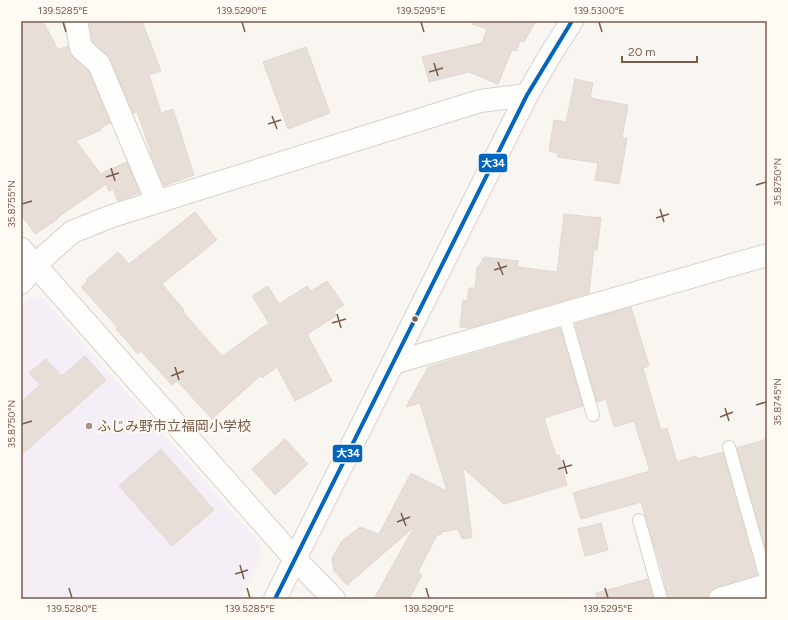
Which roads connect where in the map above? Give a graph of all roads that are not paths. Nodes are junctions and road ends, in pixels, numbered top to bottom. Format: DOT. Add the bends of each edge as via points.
graph roads {
  1 [pos="76,21"];
  2 [pos="572,21"];
  3 [pos="527,95"];
  4 [pos="157,202"];
  5 [pos="21,249"];
  6 [pos="767,255"];
  7 [pos="35,265"];
  8 [pos="21,283"];
  9 [pos="564,314"];
  10 [pos="393,364"];
  11 [pos="593,415"];
  12 [pos="729,447"];
  13 [pos="638,520"];
  14 [pos="295,559"];
  15 [pos="767,581"];
  16 [pos="767,585"];
  17 [pos="724,598"];
  18 [pos="275,599"];
  19 [pos="334,599"];
  20 [pos="661,599"];
  1 -- 4 [label="street" via="81,48 99,64"];
  2 -- 3 [label="street"];
  3 -- 4 [label="street" via="480,101"];
  3 -- 10 [label="street"];
  4 -- 7 [label="street" via="72,232"];
  5 -- 7 [label="street"];
  6 -- 9 [label="street"];
  7 -- 8 [label="street"];
  7 -- 14 [label="street"];
  9 -- 10 [label="street"];
  9 -- 11 [label="lane"];
  10 -- 14 [label="street"];
  12 -- 15 [label="lane"];
  13 -- 20 [label="lane"];
  14 -- 18 [label="street"];
  14 -- 19 [label="street"];
  16 -- 17 [label="street"];
}
